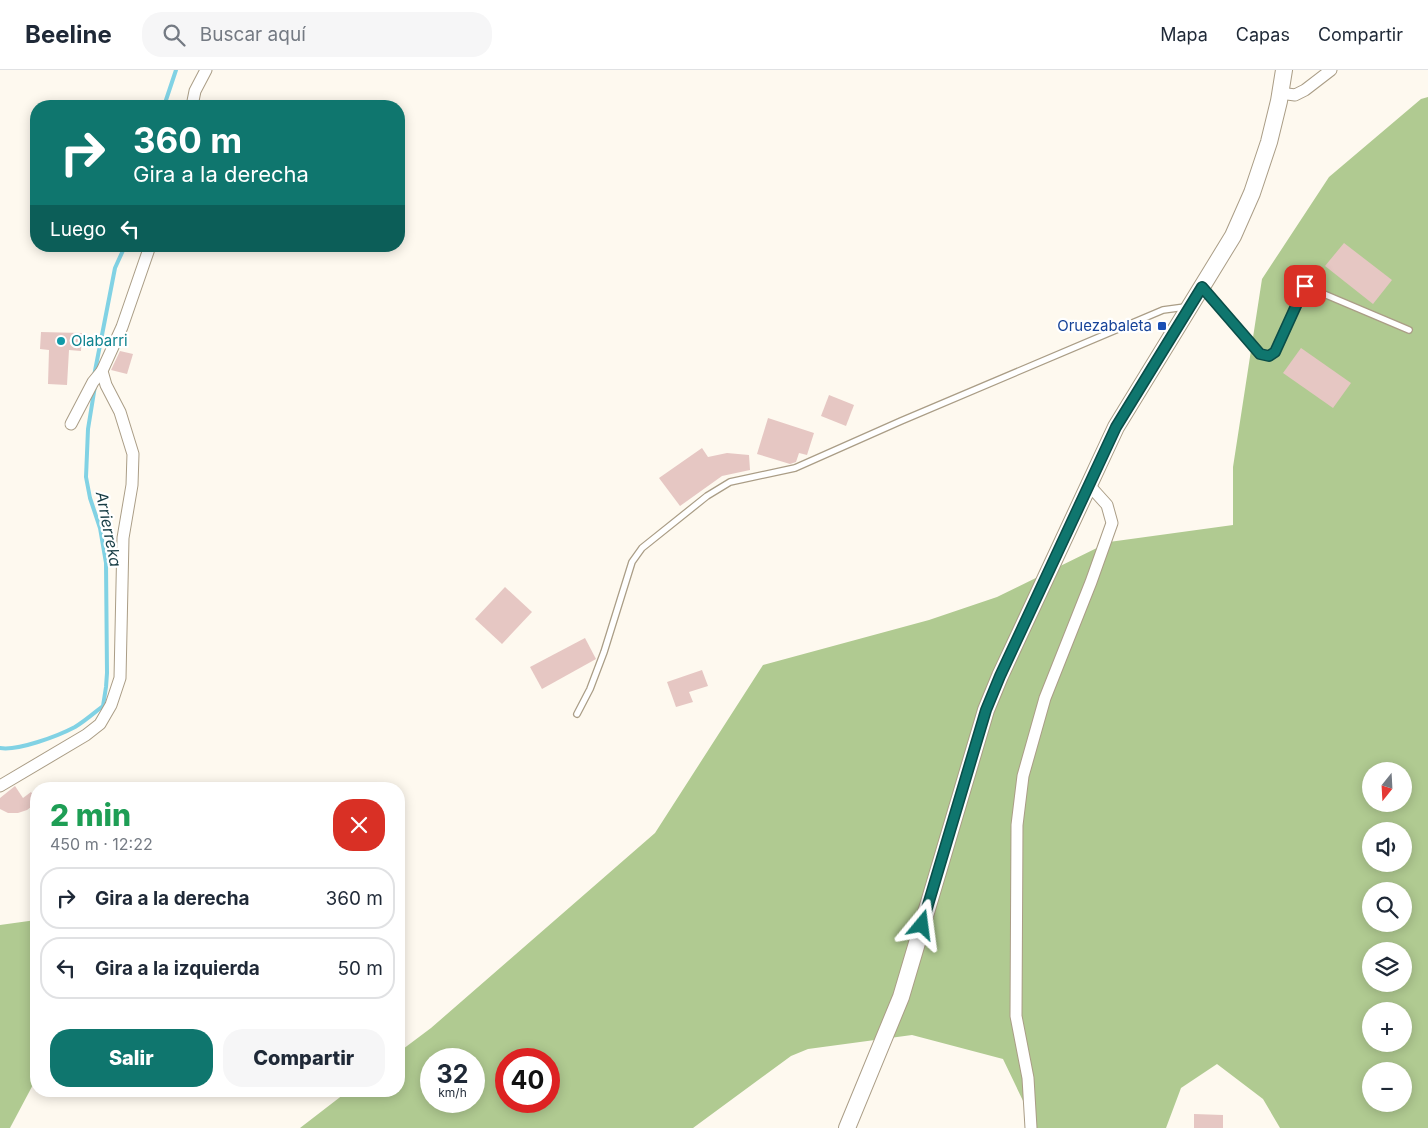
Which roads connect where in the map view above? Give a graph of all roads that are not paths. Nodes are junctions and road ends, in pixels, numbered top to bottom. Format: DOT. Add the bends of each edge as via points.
graph roads {
  1 [pos="206,70"];
  2 [pos="1284,70"];
  3 [pos="1331,70"];
  4 [pos="1280,93"];
  5 [pos="193,100"];
  6 [pos="148,252"];
  7 [pos="1202,287"];
  8 [pos="1190,307"];
  9 [pos="1409,330"];
  10 [pos="102,371"];
  11 [pos="71,424"];
  12 [pos="1088,485"];
  13 [pos="577,714"];
  14 [pos="0,786"];
  15 [pos="846,1128"];
  16 [pos="1031,1128"];
  1 -- 5 [label="street"];
  2 -- 4 [label="street"];
  3 -- 4 [label="street" via="1300,93"];
  4 -- 7 [label="street" via="1252,194 1233,236"];
  6 -- 10 [label="street" via="122,327"];
  7 -- 8 [label="street"];
  7 -- 9 [label="lane" via="1260,354 1269,356 1275,352 1305,286"];
  8 -- 12 [label="street" via="1116,427"];
  8 -- 13 [label="lane" via="1163,310 794,468 730,482 707,496 642,548 632,562 604,652"];
  10 -- 11 [label="street"];
  10 -- 14 [label="street" via="120,412 133,454 132,485 122,538 120,678 111,705 100,724"];
  12 -- 15 [label="street" via="986,710 900,997"];
  12 -- 16 [label="street" via="1107,505 1112,523 1045,698 1023,776 1018,818 1016,1016 1028,1078"];
}
